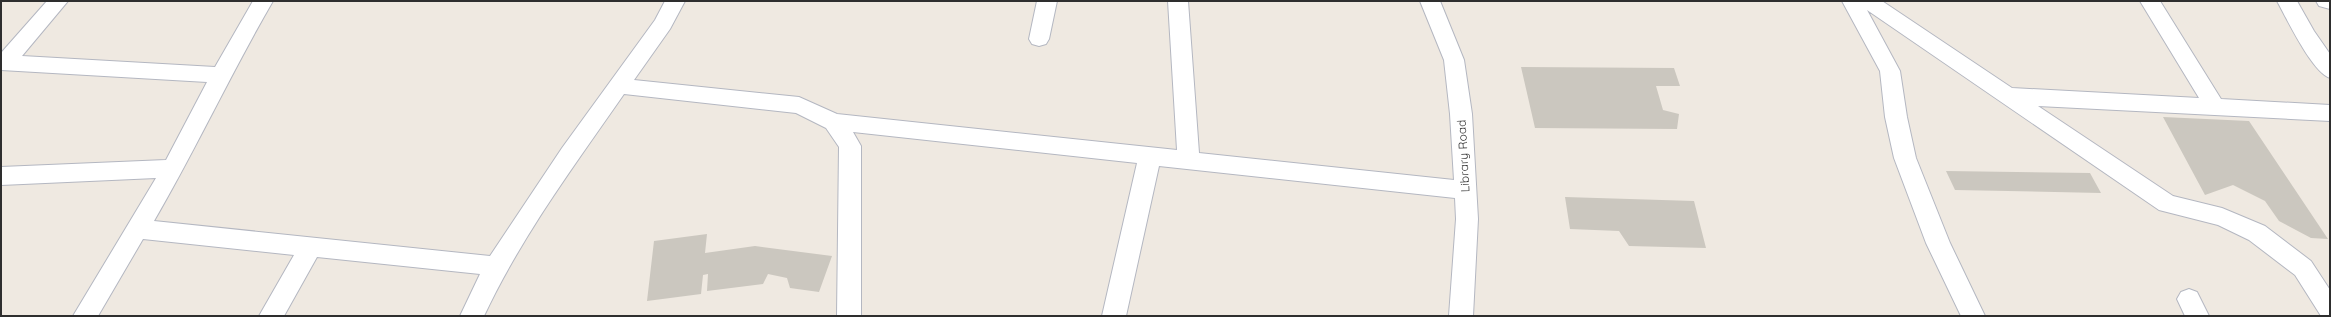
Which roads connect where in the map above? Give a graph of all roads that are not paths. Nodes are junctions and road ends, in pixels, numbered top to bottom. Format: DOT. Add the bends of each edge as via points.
graph roads {
  1 [pos="58,1"];
  2 [pos="263,1"];
  3 [pos="676,1"];
  4 [pos="1047,1"];
  5 [pos="1178,1"];
  6 [pos="1430,1"];
  7 [pos="1852,1"];
  8 [pos="1868,1"];
  9 [pos="2150,1"];
  10 [pos="2287,1"];
  11 [pos="2326,1"];
  12 [pos="2330,2"];
  13 [pos="1039,39"];
  14 [pos="3,62"];
  15 [pos="2330,70"];
  16 [pos="221,75"];
  17 [pos="619,86"];
  18 [pos="2007,96"];
  19 [pos="2214,107"];
  20 [pos="2330,113"];
  21 [pos="834,122"];
  22 [pos="1150,156"];
  23 [pos="1189,160"];
  24 [pos="173,169"];
  25 [pos="1,176"];
  26 [pos="1465,190"];
  27 [pos="137,229"];
  28 [pos="310,248"];
  29 [pos="496,266"];
  30 [pos="2330,310"];
  31 [pos="85,316"];
  32 [pos="270,316"];
  33 [pos="472,316"];
  34 [pos="849,316"];
  35 [pos="1114,316"];
  36 [pos="1461,316"];
  37 [pos="1973,316"];
  1 -- 14 [label="street"];
  2 -- 16 [label="street"];
  3 -- 17 [label="street" via="663,24"];
  4 -- 13 [label="street"];
  5 -- 23 [label="street"];
  6 -- 26 [label="street, Library Road" via="1454,60 1461,114"];
  7 -- 37 [label="street" via="1890,71 1905,158 1938,243"];
  8 -- 18 [label="street"];
  9 -- 19 [label="street"];
  10 -- 15 [label="street" via="2306,36"];
  11 -- 12 [label="street"];
  14 -- 16 [label="street"];
  16 -- 24 [label="street"];
  17 -- 21 [label="street" via="799,105"];
  17 -- 29 [label="street"];
  18 -- 19 [label="street"];
  18 -- 30 [label="street" via="2167,204 2222,217 2257,233 2302,268"];
  19 -- 20 [label="street"];
  21 -- 22 [label="street"];
  21 -- 34 [label="street" via="850,146"];
  22 -- 23 [label="street"];
  22 -- 35 [label="street"];
  23 -- 26 [label="street"];
  24 -- 25 [label="street"];
  24 -- 27 [label="street"];
  26 -- 36 [label="street, Library Road"];
  27 -- 28 [label="street"];
  27 -- 31 [label="street"];
  28 -- 29 [label="street"];
  28 -- 32 [label="street"];
  29 -- 33 [label="street"];
}
